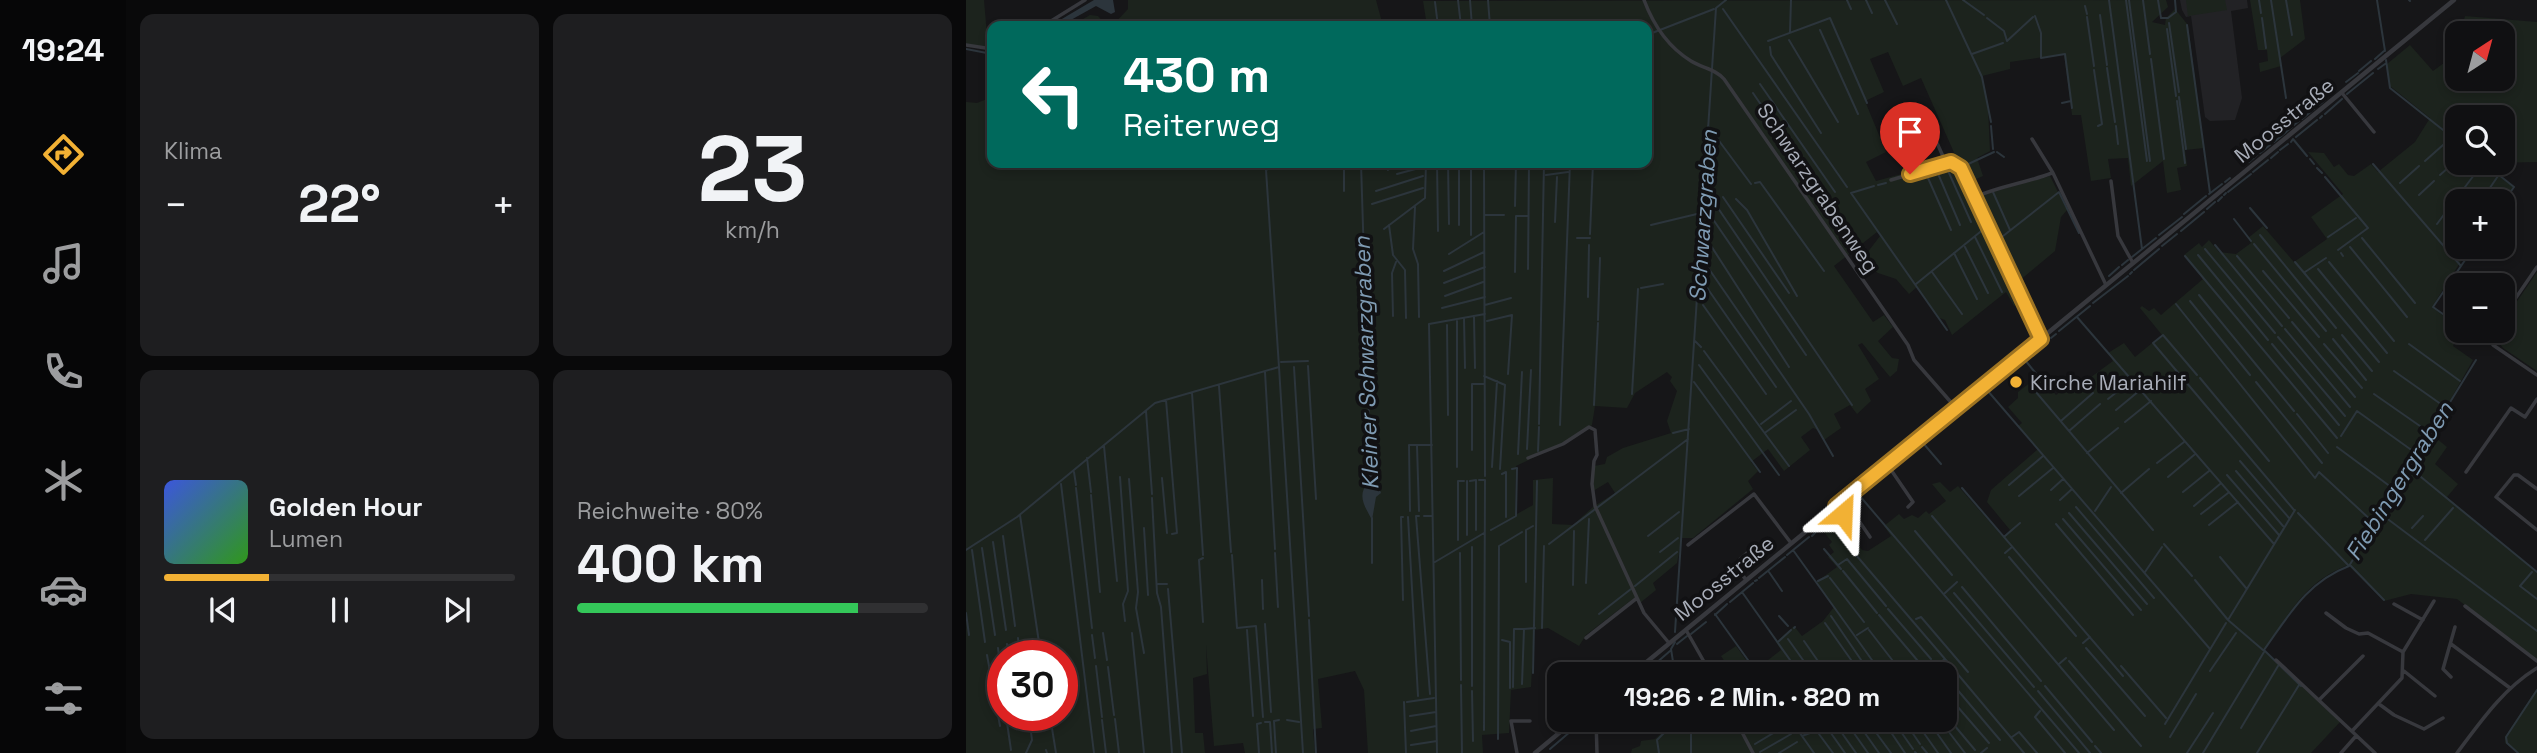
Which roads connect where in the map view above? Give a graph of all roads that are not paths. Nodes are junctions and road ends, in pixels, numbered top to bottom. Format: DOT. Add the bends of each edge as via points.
graph roads {
  1 [pos="1085,0"];
  2 [pos="1644,0"];
  3 [pos="2454,0"];
  4 [pos="1051,21"];
  5 [pos="966,45"];
  6 [pos="987,48"];
  7 [pos="2342,93"];
  8 [pos="1910,108"];
  9 [pos="2374,132"];
  10 [pos="2032,139"];
  11 [pos="1946,163"];
  12 [pos="2053,173"];
  13 [pos="1891,180"];
  14 [pos="2111,181"];
  15 [pos="1975,197"];
  16 [pos="2133,263"];
  17 [pos="2537,267"];
  18 [pos="2106,285"];
  19 [pos="2515,299"];
  20 [pos="2041,339"];
  21 [pos="2491,343"];
  22 [pos="2537,375"];
  23 [pos="2537,399"];
  24 [pos="1956,408"];
  25 [pos="1528,458"];
  26 [pos="1887,464"];
  27 [pos="2466,472"];
  28 [pos="2537,489"];
  29 [pos="1836,506"];
  30 [pos="1908,507"];
  31 [pos="2537,530"];
  32 [pos="1870,537"];
  33 [pos="1791,543"];
  34 [pos="1688,545"];
  35 [pos="1748,552"];
  36 [pos="1746,580"];
  37 [pos="1637,598"];
  38 [pos="2434,601"];
  39 [pos="2394,604"];
  40 [pos="2465,606"];
  41 [pos="2326,613"];
  42 [pos="2423,620"];
  43 [pos="2455,627"];
  44 [pos="1685,630"];
  45 [pos="1586,638"];
  46 [pos="1669,643"];
  47 [pos="2451,644"];
  48 [pos="2403,652"];
  49 [pos="2363,656"];
  50 [pos="2276,660"];
  51 [pos="1647,662"];
  52 [pos="1704,662"];
  53 [pos="2537,662"];
  54 [pos="2537,668"];
  55 [pos="2404,671"];
  56 [pos="2451,677"];
  57 [pos="2510,688"];
  58 [pos="2435,696"];
  59 [pos="2320,699"];
  60 [pos="2379,705"];
  61 [pos="2443,718"];
  62 [pos="1530,721"];
  63 [pos="2353,730"];
  64 [pos="1561,732"];
  65 [pos="1596,732"];
  66 [pos="1742,732"];
  67 [pos="2356,736"];
  68 [pos="1517,753"];
  69 [pos="1535,753"];
  70 [pos="1597,753"];
  71 [pos="1754,753"];
  72 [pos="2341,753"];
  73 [pos="2375,753"];
  74 [pos="2458,753"];
  1 -- 4 [label="street"];
  2 -- 24 [label="street, Schwarzgrabenweg" via="1659,30 1690,61 1724,79 1908,345 1913,360"];
  3 -- 7 [label="street, Moosstraße"];
  5 -- 6 [label="street"];
  7 -- 9 [label="street"];
  7 -- 16 [label="street, Moosstraße"];
  8 -- 11 [label="street" via="1924,114"];
  10 -- 12 [label="street"];
  11 -- 13 [label="street"];
  11 -- 15 [label="street" via="1961,168"];
  12 -- 15 [label="street"];
  12 -- 18 [label="street"];
  14 -- 16 [label="street" via="2118,236"];
  15 -- 20 [label="street"];
  16 -- 18 [label="street, Moosstraße"];
  17 -- 19 [label="street"];
  18 -- 20 [label="street, Moosstraße"];
  20 -- 24 [label="street, Moosstraße"];
  21 -- 22 [label="street"];
  23 -- 27 [label="street" via="2525,417 2511,408"];
  24 -- 26 [label="street, Moosstraße"];
  25 -- 37 [label="street" via="1589,427 1595,430 1595,506"];
  26 -- 29 [label="street, Moosstraße"];
  26 -- 30 [label="street" via="1913,502"];
  28 -- 31 [label="street" via="2514,475 2496,497"];
  29 -- 32 [label="street" via="1857,518"];
  29 -- 33 [label="street, Moosstraße"];
  33 -- 34 [label="street" via="1754,494"];
  33 -- 36 [label="street, Moosstraße"];
  35 -- 36 [label="street" via="1735,564"];
  36 -- 44 [label="street, Moosstraße"];
  37 -- 45 [label="street"];
  37 -- 46 [label="street"];
  38 -- 42 [label="street"];
  39 -- 42 [label="street"];
  40 -- 53 [label="street"];
  41 -- 48 [label="street" via="2346,628 2368,633"];
  42 -- 48 [label="street"];
  43 -- 47 [label="street"];
  44 -- 46 [label="street, Moosstraße"];
  44 -- 52 [label="street"];
  46 -- 51 [label="street, Moosstraße"];
  47 -- 56 [label="street" via="2443,669"];
  47 -- 57 [label="street"];
  48 -- 55 [label="street"];
  49 -- 59 [label="street"];
  50 -- 59 [label="street"];
  54 -- 57 [label="street"];
  55 -- 58 [label="street"];
  55 -- 60 [label="street"];
  57 -- 74 [label="street"];
  59 -- 63 [label="street"];
  60 -- 61 [label="street" via="2424,729"];
  60 -- 63 [label="street"];
  62 -- 68 [label="street" via="1511,721"];
  63 -- 67 [label="street"];
  64 -- 69 [label="street"];
  65 -- 70 [label="street"];
  66 -- 71 [label="street"];
  67 -- 72 [label="street"];
  67 -- 73 [label="street"];
}
